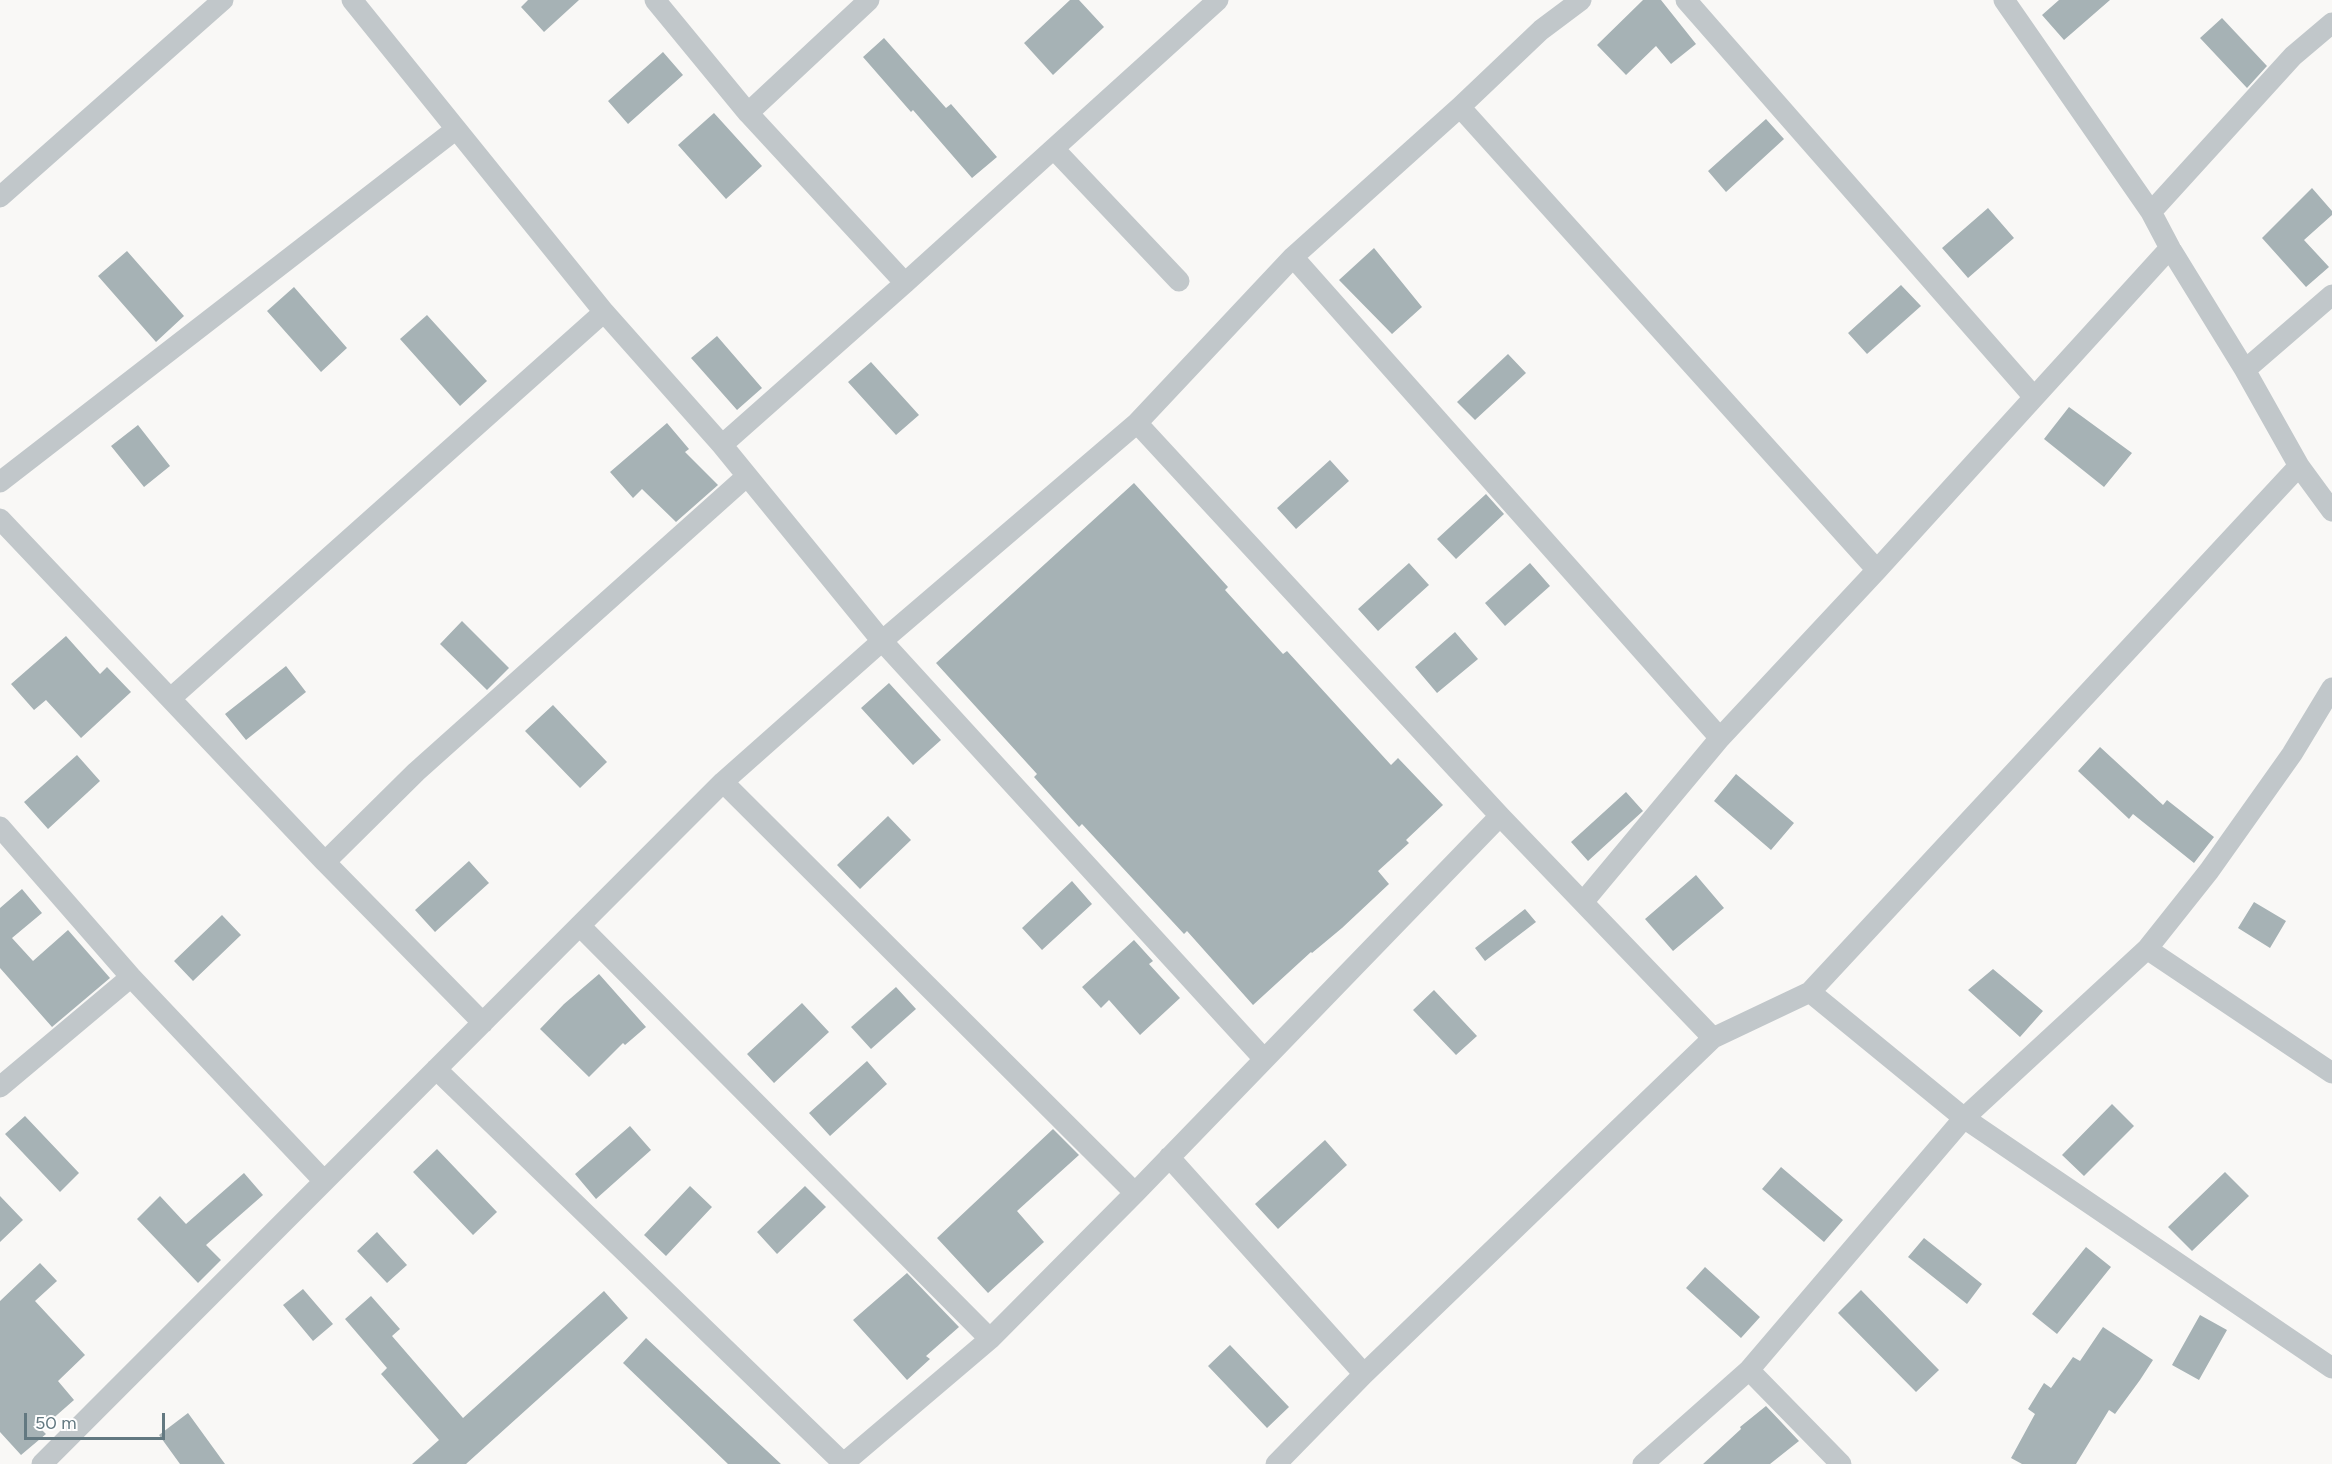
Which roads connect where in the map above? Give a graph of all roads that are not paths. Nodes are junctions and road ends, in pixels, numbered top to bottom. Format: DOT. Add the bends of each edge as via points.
graph roads {
  1 [pos="223,0"];
  2 [pos="352,0"];
  3 [pos="655,0"];
  4 [pos="869,0"];
  5 [pos="1218,0"];
  6 [pos="1581,0"];
  7 [pos="1686,0"];
  8 [pos="2004,0"];
  9 [pos="2332,23"];
  10 [pos="1460,107"];
  11 [pos="748,112"];
  12 [pos="455,130"];
  13 [pos="1054,149"];
  14 [pos="0,196"];
  15 [pos="2151,212"];
  16 [pos="2170,248"];
  17 [pos="1293,257"];
  18 [pos="1179,280"];
  19 [pos="905,283"];
  20 [pos="2332,295"];
  21 [pos="604,312"];
  22 [pos="2245,370"];
  23 [pos="2034,397"];
  24 [pos="1137,423"];
  25 [pos="722,445"];
  26 [pos="2299,466"];
  27 [pos="747,476"];
  28 [pos="0,482"];
  29 [pos="2332,511"];
  30 [pos="0,519"];
  31 [pos="1877,570"];
  32 [pos="882,641"];
  33 [pos="2332,688"];
  34 [pos="171,698"];
  35 [pos="1720,738"];
  36 [pos="723,782"];
  37 [pos="1500,816"];
  38 [pos="0,827"];
  39 [pos="325,862"];
  40 [pos="1584,901"];
  41 [pos="580,926"];
  42 [pos="2147,949"];
  43 [pos="130,977"];
  44 [pos="1810,992"];
  45 [pos="483,1023"];
  46 [pos="1713,1038"];
  47 [pos="1264,1059"];
  48 [pos="436,1069"];
  49 [pos="2332,1073"];
  50 [pos="0,1087"];
  51 [pos="1964,1118"];
  52 [pos="1169,1157"];
  53 [pos="324,1181"];
  54 [pos="1135,1192"];
  55 [pos="990,1339"];
  56 [pos="2332,1368"];
  57 [pos="1749,1370"];
  58 [pos="1364,1374"];
  59 [pos="42,1464"];
  60 [pos="844,1464"];
  61 [pos="1276,1464"];
  62 [pos="1643,1464"];
  63 [pos="1841,1464"];
  1 -- 14 [label="street"];
  2 -- 12 [label="street"];
  3 -- 11 [label="street"];
  4 -- 11 [label="street"];
  5 -- 13 [label="street"];
  6 -- 10 [label="street" via="1541,30"];
  7 -- 23 [label="street"];
  8 -- 15 [label="street"];
  9 -- 15 [label="street" via="2293,56"];
  10 -- 17 [label="street"];
  10 -- 31 [label="street"];
  11 -- 19 [label="street"];
  12 -- 21 [label="street"];
  12 -- 28 [label="street"];
  13 -- 18 [label="street"];
  13 -- 19 [label="street"];
  15 -- 16 [label="street"];
  16 -- 22 [label="street"];
  16 -- 23 [label="street"];
  17 -- 24 [label="street"];
  17 -- 35 [label="street"];
  19 -- 25 [label="street"];
  20 -- 22 [label="street"];
  21 -- 25 [label="street"];
  21 -- 34 [label="street"];
  22 -- 26 [label="street"];
  23 -- 31 [label="street"];
  24 -- 32 [label="street"];
  24 -- 37 [label="street"];
  25 -- 27 [label="street"];
  26 -- 29 [label="street"];
  26 -- 44 [label="street"];
  27 -- 32 [label="street"];
  27 -- 39 [label="street" via="416,772"];
  30 -- 34 [label="street"];
  31 -- 35 [label="street"];
  32 -- 36 [label="street"];
  32 -- 47 [label="street"];
  33 -- 42 [label="street" via="2292,754"];
  34 -- 39 [label="street"];
  35 -- 40 [label="street"];
  36 -- 41 [label="street"];
  36 -- 54 [label="street"];
  37 -- 40 [label="street"];
  37 -- 47 [label="street"];
  38 -- 43 [label="street"];
  39 -- 45 [label="street"];
  40 -- 46 [label="street"];
  41 -- 45 [label="street"];
  41 -- 55 [label="street"];
  42 -- 49 [label="street"];
  42 -- 51 [label="street"];
  43 -- 50 [label="street"];
  43 -- 53 [label="street"];
  44 -- 46 [label="street"];
  44 -- 51 [label="street"];
  45 -- 48 [label="street"];
  46 -- 58 [label="street"];
  47 -- 52 [label="street"];
  48 -- 53 [label="street"];
  48 -- 60 [label="street"];
  51 -- 56 [label="street"];
  51 -- 57 [label="street"];
  52 -- 54 [label="street"];
  52 -- 58 [label="street"];
  53 -- 59 [label="street"];
  54 -- 55 [label="street"];
  55 -- 60 [label="street"];
  57 -- 62 [label="street"];
  57 -- 63 [label="street"];
  58 -- 61 [label="street"];
}
